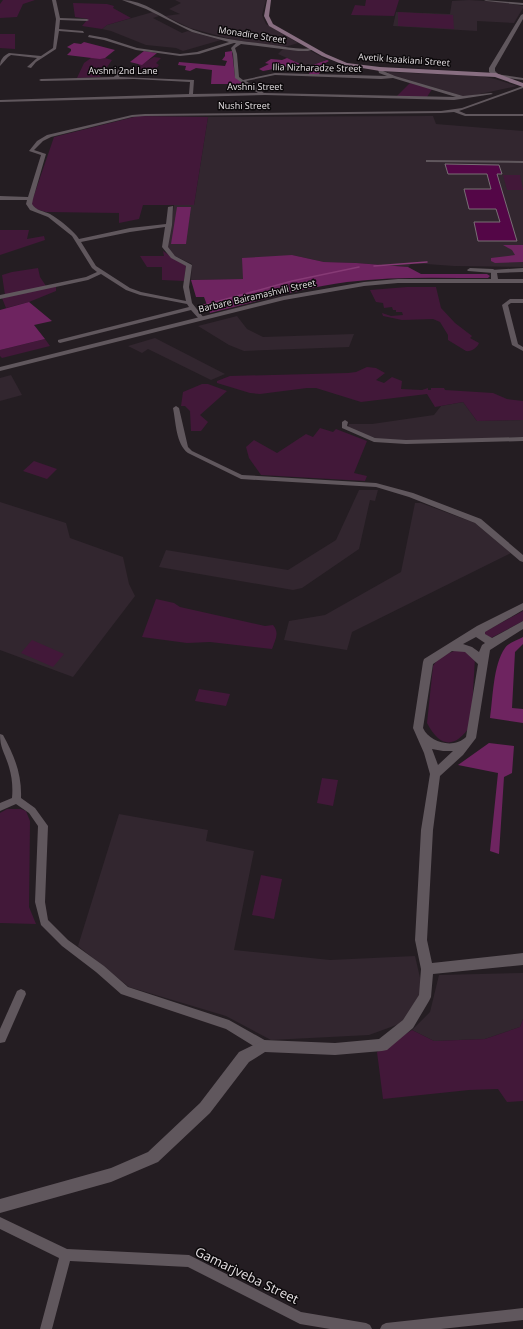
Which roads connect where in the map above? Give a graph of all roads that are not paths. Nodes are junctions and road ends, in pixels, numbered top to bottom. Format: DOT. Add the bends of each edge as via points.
graph roads {
  1 [pos="54,0"];
  2 [pos="124,0"];
  3 [pos="269,0"];
  4 [pos="486,0"];
  5 [pos="523,4"];
  6 [pos="523,15"];
  7 [pos="58,19"];
  8 [pos="87,20"];
  9 [pos="57,30"];
  10 [pos="83,32"];
  11 [pos="89,36"];
  12 [pos="232,41"];
  13 [pos="240,42"];
  14 [pos="312,49"];
  15 [pos="42,57"];
  16 [pos="0,65"];
  17 [pos="29,67"];
  18 [pos="122,67"];
  19 [pos="380,69"];
  20 [pos="496,75"];
  21 [pos="393,77"];
  22 [pos="116,78"];
  23 [pos="523,79"];
  24 [pos="41,80"];
  25 [pos="242,81"];
  26 [pos="523,86"];
  27 [pos="510,91"];
  28 [pos="265,94"];
  29 [pos="191,95"];
  30 [pos="465,98"];
  31 [pos="0,101"];
  32 [pos="456,111"];
  33 [pos="523,115"];
  34 [pos="428,161"];
  35 [pos="523,162"];
  36 [pos="0,198"];
  37 [pos="30,199"];
  38 [pos="171,207"];
  39 [pos="169,225"];
  40 [pos="78,241"];
  41 [pos="470,270"];
  42 [pos="523,270"];
  43 [pos="493,271"];
  44 [pos="101,272"];
  45 [pos="496,281"];
  46 [pos="523,281"];
  47 [pos="0,297"];
  48 [pos="523,301"];
  49 [pos="190,306"];
  50 [pos="201,318"];
  51 [pos="60,341"];
  52 [pos="523,349"];
  53 [pos="0,369"];
  54 [pos="176,408"];
  55 [pos="345,422"];
  56 [pos="523,438"];
  57 [pos="523,560"];
  58 [pos="523,606"];
  59 [pos="523,625"];
  60 [pos="480,629"];
  61 [pos="494,642"];
  62 [pos="450,647"];
  63 [pos="482,662"];
  64 [pos="418,728"];
  65 [pos="0,737"];
  66 [pos="471,738"];
  67 [pos="436,774"];
  68 [pos="16,800"];
  69 [pos="0,807"];
  70 [pos="523,959"];
  71 [pos="427,969"];
  72 [pos="21,994"];
  73 [pos="0,1038"];
  74 [pos="264,1046"];
  75 [pos="0,1206"];
  76 [pos="0,1223"];
  77 [pos="66,1255"];
  78 [pos="523,1314"];
  79 [pos="46,1329"];
  80 [pos="366,1329"];
  81 [pos="386,1329"];
  1 -- 7 [label="street"];
  2 -- 12 [label="street, Monadire Street" via="150,8 190,30"];
  3 -- 14 [label="main road, Avetik Isaakiani Street" via="266,16 269,23"];
  4 -- 5 [label="street"];
  6 -- 20 [label="street" via="492,68"];
  7 -- 8 [label="street"];
  7 -- 9 [label="street"];
  9 -- 10 [label="street"];
  9 -- 15 [label="street" via="55,48"];
  11 -- 12 [label="street" via="139,49 180,55 198,53"];
  12 -- 13 [label="street, Monadire Street"];
  13 -- 14 [label="street, Monadire Street" via="296,50"];
  13 -- 25 [label="street" via="233,48 237,78"];
  14 -- 19 [label="main road, Avetik Isaakiani Street" via="346,64"];
  15 -- 16 [label="street" via="10,54"];
  15 -- 17 [label="street"];
  18 -- 22 [label="street"];
  19 -- 20 [label="main road, Avetik Isaakiani Street"];
  19 -- 21 [label="street" via="381,72"];
  20 -- 23 [label="street"];
  20 -- 26 [label="main road, Avetik Isaakiani Street"];
  21 -- 25 [label="street, Ilia Nizharadze Street" via="275,74"];
  21 -- 30 [label="street"];
  22 -- 24 [label="street, Avshni 2nd Lane"];
  22 -- 29 [label="street, Avshni 2nd Lane" via="192,81"];
  25 -- 28 [label="street"];
  26 -- 27 [label="street, Nushi Street"];
  27 -- 30 [label="street, Avshni Street"];
  27 -- 32 [label="street, Nushi Street"];
  28 -- 29 [label="street, Avshni Street"];
  28 -- 30 [label="street, Avshni Street"];
  29 -- 31 [label="street, Avshni Street"];
  32 -- 33 [label="street" via="465,115"];
  32 -- 37 [label="street, Nushi Street" via="132,116 49,136 42,140 31,151 44,154"];
  34 -- 35 [label="street"];
  36 -- 37 [label="street"];
  37 -- 40 [label="street" via="32,209 50,216 70,231"];
  38 -- 39 [label="street"];
  39 -- 40 [label="street"];
  39 -- 49 [label="street" via="165,247 173,257 189,265 186,286"];
  40 -- 44 [label="street" via="90,264"];
  41 -- 43 [label="street"];
  42 -- 43 [label="street"];
  43 -- 45 [label="street"];
  44 -- 47 [label="street" via="88,278"];
  44 -- 49 [label="street" via="140,293"];
  45 -- 46 [label="street, Barbare Bairamashvili Street"];
  45 -- 50 [label="street, Barbare Bairamashvili Street" via="364,284 284,298"];
  48 -- 52 [label="street" via="510,301 505,305 515,345"];
  49 -- 50 [label="street"];
  49 -- 51 [label="street, Barbare Bairamashvili Street"];
  50 -- 53 [label="street, Barbare Bairamashvili Street"];
  54 -- 57 [label="street" via="185,448 241,477 376,485 404,493 478,522"];
  55 -- 56 [label="street" via="344,427 374,440 412,442"];
  58 -- 60 [label="street"];
  59 -- 61 [label="street"];
  60 -- 61 [label="street" via="480,635"];
  60 -- 62 [label="street"];
  61 -- 63 [label="street" via="485,648"];
  62 -- 63 [label="street" via="460,646 469,649"];
  62 -- 64 [label="street" via="428,662"];
  63 -- 66 [label="street"];
  64 -- 66 [label="street" via="424,738 435,745 449,748 462,746"];
  64 -- 67 [label="street"];
  65 -- 68 [label="street" via="13,761"];
  66 -- 67 [label="street"];
  67 -- 71 [label="street" via="427,830 421,940"];
  68 -- 69 [label="street"];
  68 -- 74 [label="street" via="37,814 42,826 40,902 44,922 65,943 125,991 229,1025"];
  70 -- 71 [label="street"];
  71 -- 74 [label="street" via="425,998 408,1024 382,1045 335,1049"];
  72 -- 73 [label="street"];
  74 -- 75 [label="street" via="244,1057 205,1108 153,1157 110,1175"];
  76 -- 77 [label="street, Gamarjveba Street"];
  77 -- 79 [label="street"];
  77 -- 80 [label="street, Gamarjveba Street" via="189,1261 300,1318"];
  78 -- 81 [label="street"];
}
